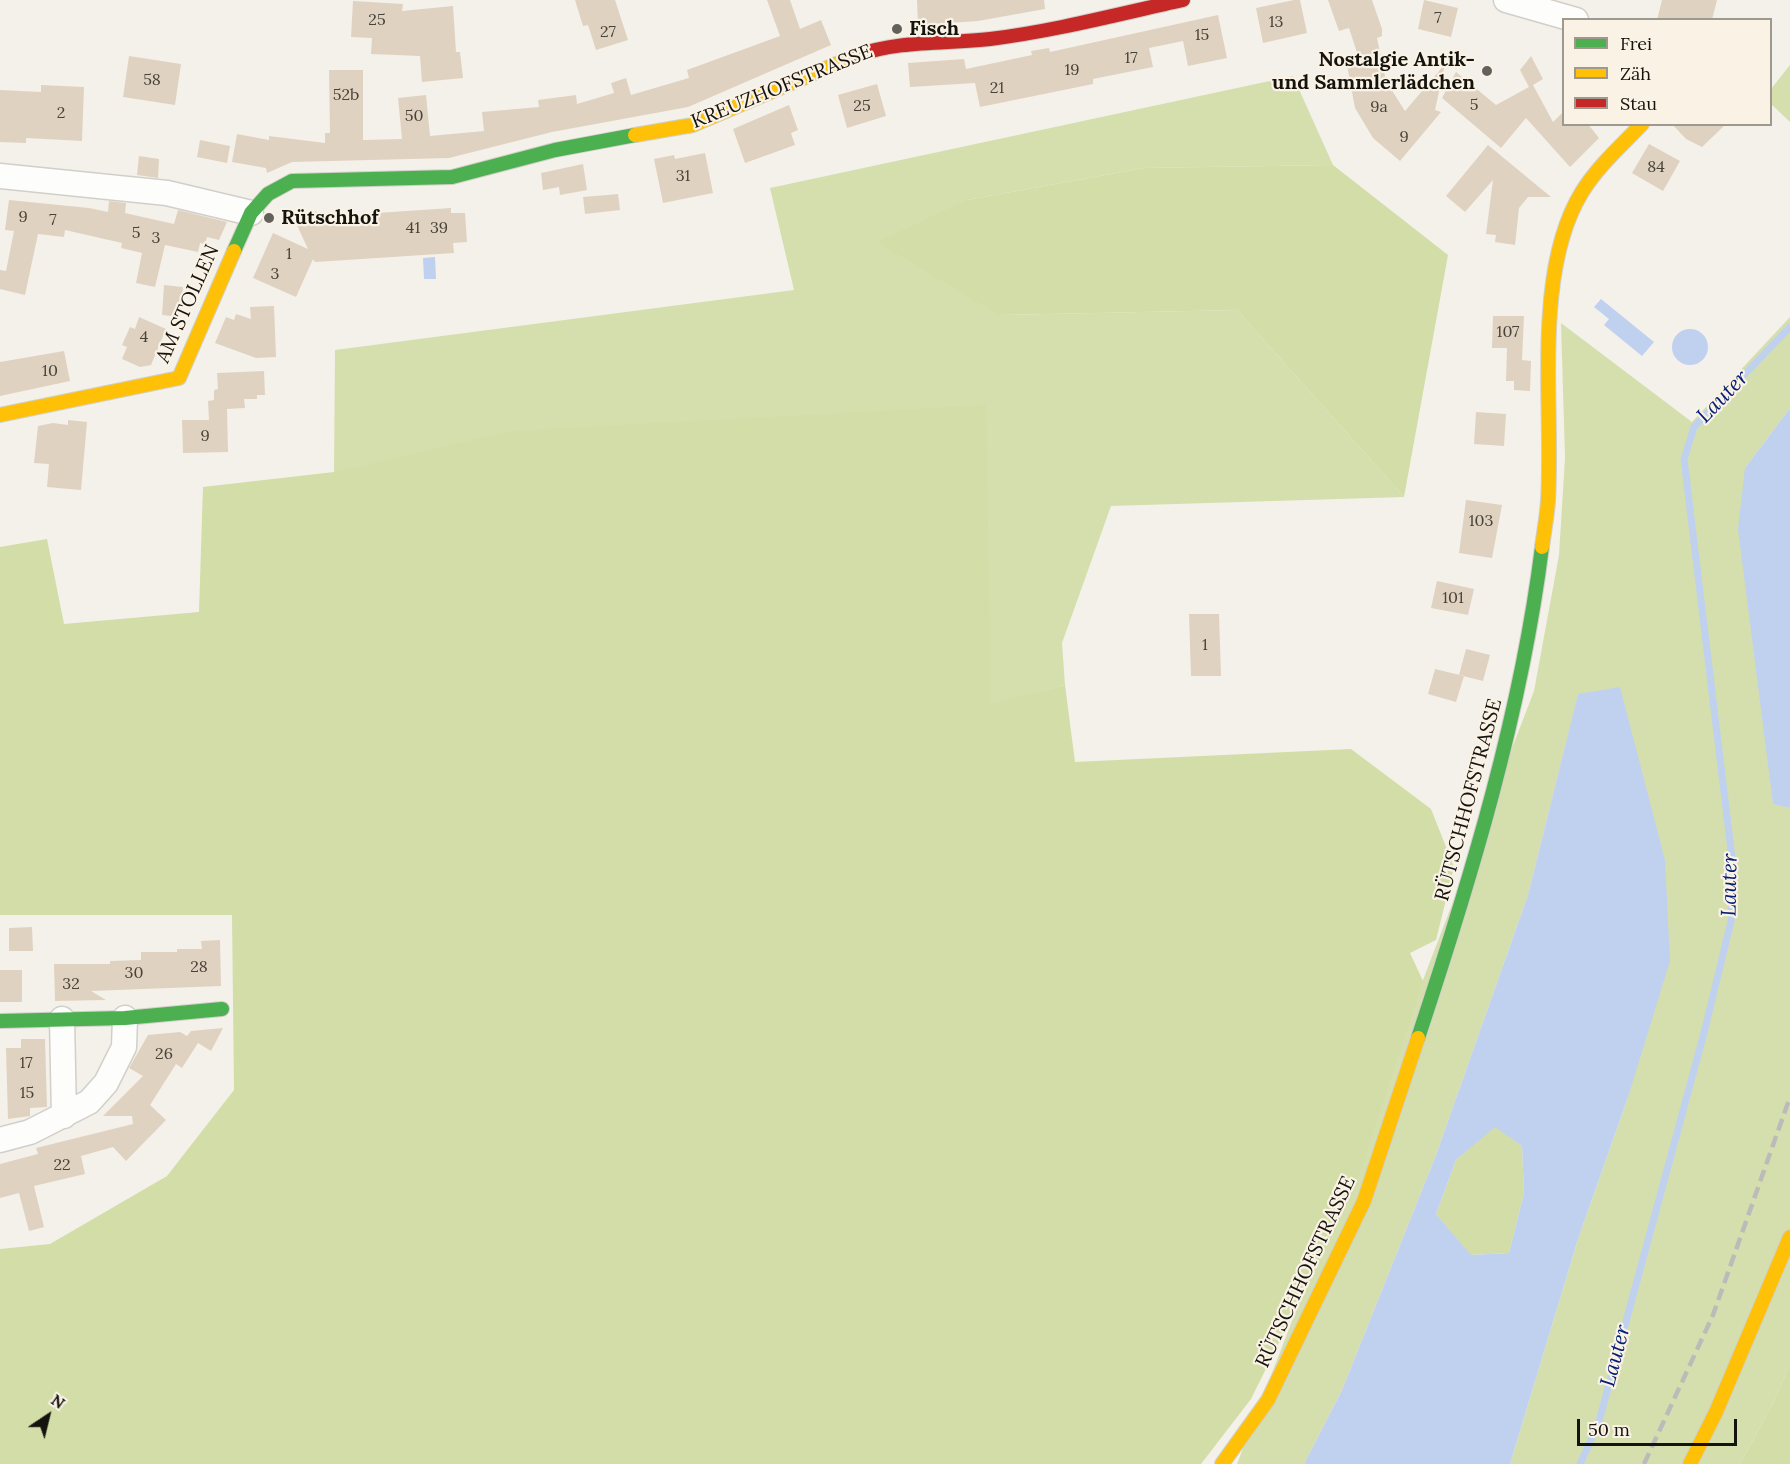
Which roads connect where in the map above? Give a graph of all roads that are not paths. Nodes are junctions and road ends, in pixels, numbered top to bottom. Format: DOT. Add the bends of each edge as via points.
graph roads {
  1 [pos="1183,0"];
  2 [pos="1506,0"];
  3 [pos="1531,3"];
  4 [pos="1571,18"];
  5 [pos="1640,126"];
  6 [pos="0,176"];
  7 [pos="251,213"];
  8 [pos="0,415"];
  9 [pos="222,1009"];
  10 [pos="125,1018"];
  11 [pos="62,1019"];
  12 [pos="0,1021"];
  13 [pos="64,1116"];
  14 [pos="0,1140"];
  15 [pos="1790,1237"];
  16 [pos="1222,1464"];
  17 [pos="1690,1464"];
  1 -- 7 [label="street, KREUZHOFSTRASSE" via="1009,36 874,49 693,125 555,150 452,177 292,181 268,194"];
  2 -- 3 [label="street"];
  3 -- 4 [label="street"];
  5 -- 16 [label="street, RÜTSCHHOFSTRASSE" via="1581,193 1558,256 1550,314 1548,502 1534,612 1518,692 1443,963 1364,1201 1268,1400"];
  6 -- 7 [label="street" via="167,193"];
  7 -- 8 [label="street, AM STOLLEN" via="179,378"];
  9 -- 10 [label="street"];
  10 -- 11 [label="street"];
  10 -- 13 [label="street" via="124,1047 106,1083 89,1102"];
  11 -- 12 [label="street"];
  11 -- 13 [label="street"];
  13 -- 14 [label="street" via="30,1132"];
  15 -- 17 [label="street"];
}
